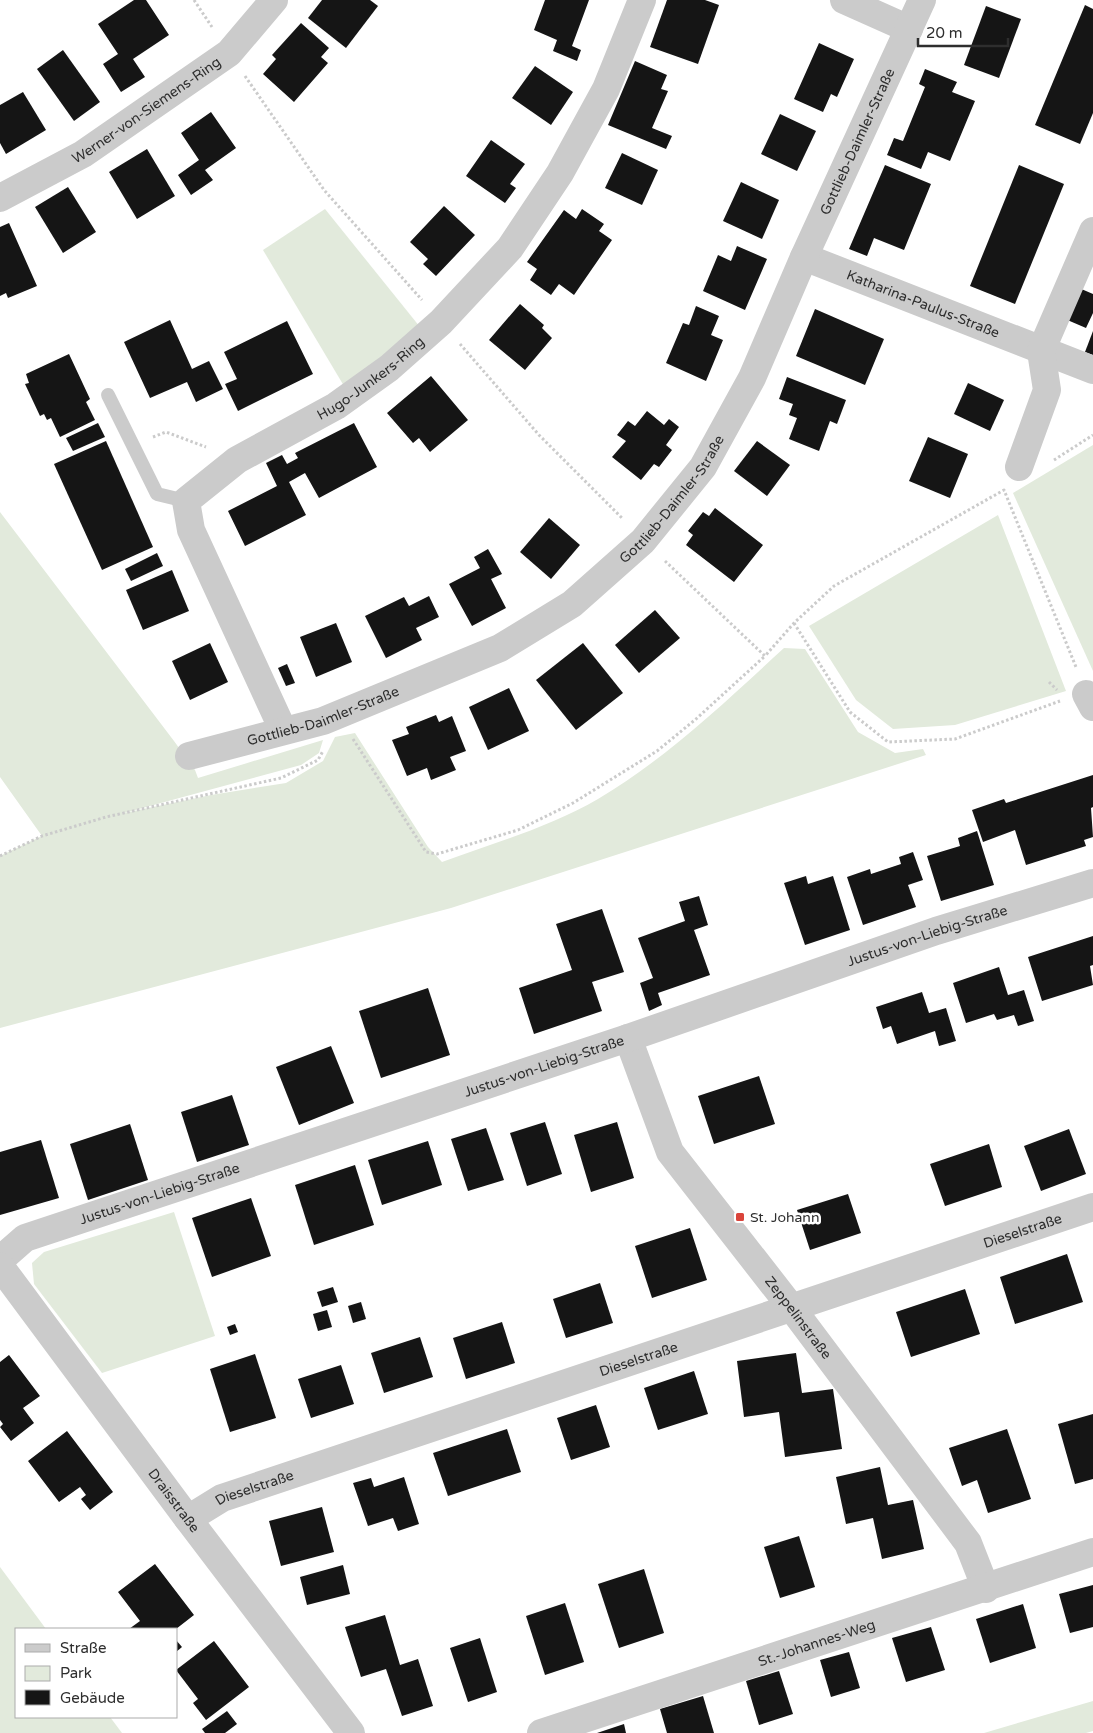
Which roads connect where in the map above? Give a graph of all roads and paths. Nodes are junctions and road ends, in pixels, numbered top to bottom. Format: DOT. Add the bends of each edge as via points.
graph roads {
  1 [pos="194,0"];
  2 [pos="274,0"];
  3 [pos="844,0"];
  4 [pos="922,0"];
  5 [pos="636,2"];
  6 [pos="909,29"];
  7 [pos="229,53"];
  8 [pos="0,198"];
  9 [pos="1093,231"];
  10 [pos="804,256"];
  11 [pos="441,322"];
  12 [pos="1041,351"];
  13 [pos="1093,370"];
  14 [pos="108,395"];
  15 [pos="132,445"];
  16 [pos="237,460"];
  17 [pos="1018,467"];
  18 [pos="186,501"];
  19 [pos="643,540"];
  20 [pos="794,623"];
  21 [pos="765,656"];
  22 [pos="1089,700"];
  23 [pos="330,718"];
  24 [pos="283,730"];
  25 [pos="189,756"];
  26 [pos="0,856"];
  27 [pos="1093,883"];
  28 [pos="628,1038"];
  29 [pos="1093,1208"];
  30 [pos="0,1260"];
  31 [pos="0,1266"];
  32 [pos="791,1307"];
  33 [pos="188,1519"];
  34 [pos="1093,1552"];
  35 [pos="986,1589"];
  36 [pos="351,1733"];
  37 [pos="540,1733"];
  1 -- 7 [label="path"];
  2 -- 7 [label="street, Werner-von-Siemens-Ring"];
  3 -- 6 [label="street"];
  4 -- 6 [label="street, Gottlieb-Daimler-Straße"];
  5 -- 11 [label="street, Hugo-Junkers-Ring" via="606,89 560,173 510,248"];
  6 -- 10 [label="street, Gottlieb-Daimler-Straße"];
  7 -- 8 [label="street, Werner-von-Siemens-Ring" via="82,154"];
  7 -- 11 [label="path" via="324,190"];
  9 -- 12 [label="street"];
  10 -- 12 [label="street, Katharina-Paulus-Straße"];
  10 -- 19 [label="street, Gottlieb-Daimler-Straße" via="752,378 703,467"];
  11 -- 16 [label="street, Hugo-Junkers-Ring" via="388,368 336,406"];
  11 -- 19 [label="path" via="539,435"];
  12 -- 13 [label="street, Katharina-Paulus-Straße"];
  12 -- 17 [label="street" via="1048,390"];
  14 -- 15 [label="lane"];
  15 -- 16 [label="path" via="166,432"];
  15 -- 18 [label="lane" via="157,494"];
  16 -- 18 [label="street, Hugo-Junkers-Ring"];
  18 -- 24 [label="street" via="191,530"];
  19 -- 21 [label="path"];
  19 -- 23 [label="street, Gottlieb-Daimler-Straße" via="572,604 500,648"];
  20 -- 21 [label="path"];
  20 -- 22 [label="path" via="850,712 888,742 956,739 1056,702"];
  20 -- 22 [label="path" via="834,586 1004,490"];
  21 -- 23 [label="path" via="657,751 573,803 518,830 437,854 426,852"];
  23 -- 24 [label="street, Gottlieb-Daimler-Straße"];
  23 -- 26 [label="path" via="328,743 318,760 281,778 106,817 42,836"];
  24 -- 25 [label="street, Gottlieb-Daimler-Straße"];
  27 -- 28 [label="street, Justus-von-Liebig-Straße" via="936,931"];
  28 -- 30 [label="street, Justus-von-Liebig-Straße" via="25,1238"];
  28 -- 32 [label="street, Zeppelinstraße" via="670,1152"];
  29 -- 32 [label="street, Dieselstraße"];
  31 -- 33 [label="street, Draisstraße"];
  32 -- 33 [label="street, Dieselstraße" via="222,1498"];
  32 -- 35 [label="street, Zeppelinstraße" via="968,1543"];
  33 -- 36 [label="street, Draisstraße"];
  34 -- 35 [label="street, St.-Johannes-Weg"];
  35 -- 37 [label="street, St.-Johannes-Weg"];
}
